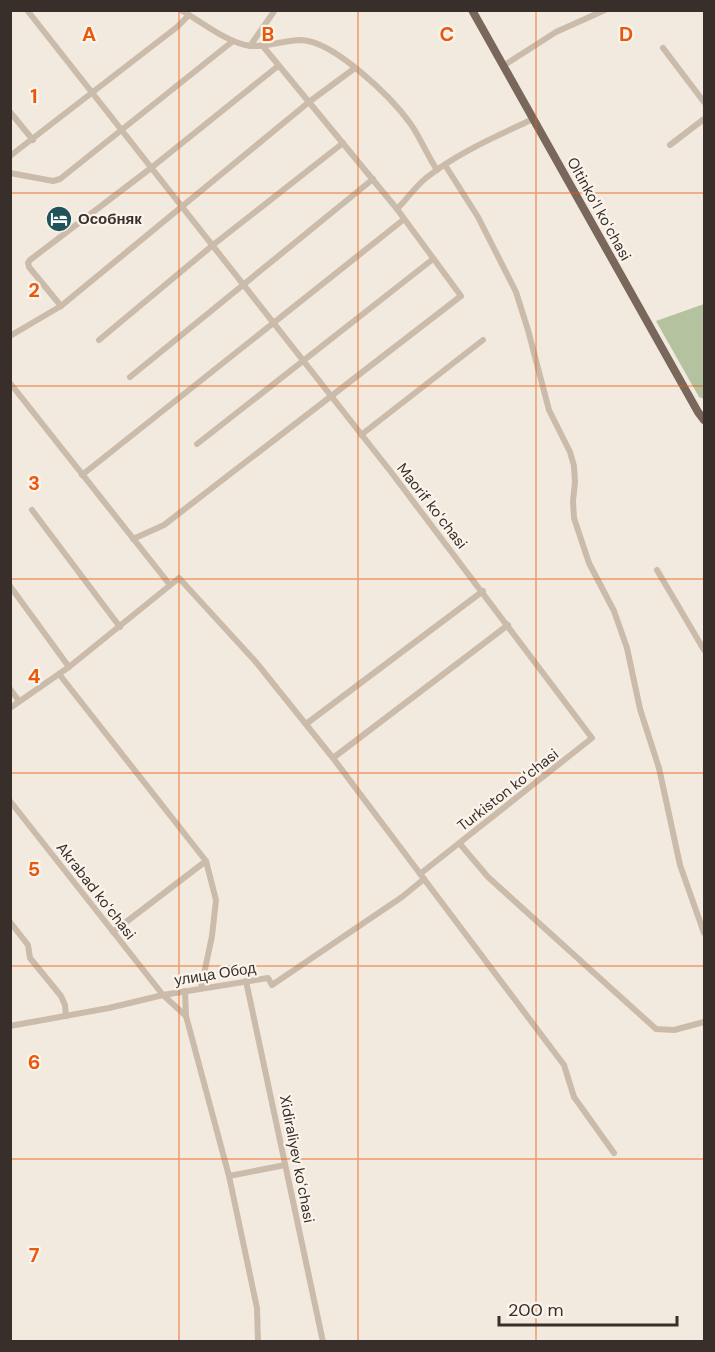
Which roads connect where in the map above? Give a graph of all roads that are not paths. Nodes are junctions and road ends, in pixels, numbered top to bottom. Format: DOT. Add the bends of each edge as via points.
graph roads {
  1 [pos="27,10"];
  2 [pos="181,10"];
  3 [pos="275,10"];
  4 [pos="472,10"];
  5 [pos="605,10"];
  6 [pos="189,15"];
  7 [pos="233,41"];
  8 [pos="262,45"];
  9 [pos="250,46"];
  10 [pos="663,48"];
  11 [pos="278,66"];
  12 [pos="503,66"];
  13 [pos="355,68"];
  14 [pos="92,94"];
  15 [pos="309,102"];
  16 [pos="705,102"];
  17 [pos="10,112"];
  18 [pos="532,119"];
  19 [pos="705,119"];
  20 [pos="122,131"];
  21 [pos="33,140"];
  22 [pos="343,143"];
  23 [pos="670,146"];
  24 [pos="10,156"];
  25 [pos="445,165"];
  26 [pos="151,168"];
  27 [pos="438,170"];
  28 [pos="10,173"];
  29 [pos="373,179"];
  30 [pos="182,206"];
  31 [pos="397,209"];
  32 [pos="404,220"];
  33 [pos="213,245"];
  34 [pos="432,259"];
  35 [pos="244,285"];
  36 [pos="61,306"];
  37 [pos="273,322"];
  38 [pos="10,323"];
  39 [pos="13,334"];
  40 [pos="99,340"];
  41 [pos="483,340"];
  42 [pos="302,360"];
  43 [pos="130,377"];
  44 [pos="10,383"];
  45 [pos="331,397"];
  46 [pos="705,420"];
  47 [pos="361,435"];
  48 [pos="197,444"];
  49 [pos="82,475"];
  50 [pos="32,510"];
  51 [pos="133,539"];
  52 [pos="657,570"];
  53 [pos="170,585"];
  54 [pos="10,586"];
  55 [pos="483,591"];
  56 [pos="508,625"];
  57 [pos="120,627"];
  58 [pos="705,650"];
  59 [pos="69,667"];
  60 [pos="59,674"];
  61 [pos="10,689"];
  62 [pos="19,700"];
  63 [pos="10,708"];
  64 [pos="306,724"];
  65 [pos="333,758"];
  66 [pos="10,801"];
  67 [pos="460,844"];
  68 [pos="206,861"];
  69 [pos="422,877"];
  70 [pos="10,922"];
  71 [pos="113,932"];
  72 [pos="705,933"];
  73 [pos="246,981"];
  74 [pos="201,988"];
  75 [pos="184,991"];
  76 [pos="163,995"];
  77 [pos="66,1016"];
  78 [pos="186,1016"];
  79 [pos="705,1022"];
  80 [pos="11,1025"];
  81 [pos="614,1153"];
  82 [pos="285,1165"];
  83 [pos="229,1176"];
  84 [pos="258,1341"];
  85 [pos="323,1341"];
  1 -- 14 [label="street, Maorif koʻchasi"];
  2 -- 6 [label="street"];
  3 -- 9 [label="street"];
  4 -- 12 [label="main road, Oltinkoʻl koʻchasi"];
  5 -- 12 [label="street" via="556,32"];
  6 -- 7 [label="street"];
  6 -- 14 [label="street"];
  7 -- 9 [label="street"];
  7 -- 20 [label="street"];
  8 -- 9 [label="street"];
  8 -- 11 [label="street"];
  8 -- 13 [label="street" via="302,40 331,49"];
  10 -- 16 [label="street"];
  11 -- 15 [label="street"];
  11 -- 26 [label="street"];
  12 -- 18 [label="main road, Oltinkoʻl koʻchasi"];
  13 -- 15 [label="street"];
  13 -- 27 [label="street" via="410,123"];
  14 -- 20 [label="street, Maorif koʻchasi"];
  14 -- 21 [label="street"];
  15 -- 22 [label="street"];
  15 -- 30 [label="street"];
  17 -- 21 [label="street"];
  18 -- 25 [label="street"];
  18 -- 46 [label="main road, Oltinkoʻl koʻchasi"];
  19 -- 23 [label="street"];
  20 -- 26 [label="street, Maorif koʻchasi"];
  20 -- 28 [label="street" via="60,179"];
  21 -- 24 [label="street"];
  22 -- 29 [label="street"];
  22 -- 33 [label="street"];
  25 -- 27 [label="street"];
  25 -- 72 [label="street" via="478,217 516,291 549,410 574,466 574,518 589,563 614,611 627,648 680,865"];
  26 -- 30 [label="street, Maorif koʻchasi"];
  26 -- 36 [label="street" via="28,263"];
  27 -- 31 [label="street"];
  29 -- 31 [label="street"];
  29 -- 35 [label="street"];
  30 -- 33 [label="street, Maorif koʻchasi"];
  30 -- 36 [label="street"];
  31 -- 32 [label="street"];
  32 -- 34 [label="street"];
  32 -- 37 [label="street"];
  33 -- 35 [label="street, Maorif koʻchasi"];
  33 -- 40 [label="street"];
  34 -- 42 [label="street"];
  34 -- 45 [label="street" via="461,296"];
  35 -- 37 [label="street, Maorif koʻchasi"];
  35 -- 43 [label="street"];
  36 -- 39 [label="street"];
  37 -- 42 [label="street, Maorif koʻchasi"];
  37 -- 49 [label="street"];
  38 -- 39 [label="street"];
  41 -- 47 [label="street"];
  42 -- 45 [label="street, Maorif koʻchasi"];
  42 -- 48 [label="street"];
  44 -- 49 [label="street"];
  45 -- 47 [label="street, Maorif koʻchasi"];
  45 -- 51 [label="street" via="164,525"];
  47 -- 55 [label="street, Maorif koʻchasi"];
  49 -- 51 [label="street"];
  50 -- 57 [label="street"];
  51 -- 53 [label="street"];
  52 -- 58 [label="street"];
  53 -- 57 [label="street"];
  53 -- 64 [label="street" via="178,578 255,661"];
  54 -- 59 [label="street"];
  55 -- 56 [label="street, Turkiston koʻchasi"];
  55 -- 64 [label="street"];
  56 -- 65 [label="street"];
  56 -- 67 [label="street, Turkiston koʻchasi" via="592,738"];
  57 -- 59 [label="street"];
  59 -- 60 [label="street"];
  60 -- 62 [label="street"];
  60 -- 68 [label="street"];
  61 -- 62 [label="street"];
  62 -- 63 [label="street"];
  64 -- 65 [label="street"];
  65 -- 69 [label="street"];
  66 -- 71 [label="street, Akrabad koʻchasi"];
  67 -- 69 [label="street"];
  67 -- 79 [label="street, Turkiston koʻchasi" via="488,876 656,1029 674,1030"];
  68 -- 71 [label="street"];
  68 -- 74 [label="street" via="216,900"];
  69 -- 73 [label="street, улица Обод" via="402,897 272,985 268,978"];
  69 -- 81 [label="street" via="564,1065 574,1097"];
  70 -- 77 [label="street" via="28,945 30,958 61,996"];
  71 -- 76 [label="street, Akrabad koʻchasi"];
  73 -- 74 [label="street, улица Обод"];
  73 -- 82 [label="street, Xidiraliyev koʻchasi"];
  74 -- 75 [label="street, улица Обод"];
  75 -- 76 [label="street, улица Обод"];
  75 -- 78 [label="street"];
  76 -- 77 [label="street, улица Обод"];
  76 -- 78 [label="street, Akrabad koʻchasi"];
  77 -- 80 [label="street, улица Обод"];
  78 -- 83 [label="street"];
  82 -- 83 [label="street"];
  82 -- 85 [label="street, Xidiraliyev koʻchasi"];
  83 -- 84 [label="street" via="257,1308"];
}
